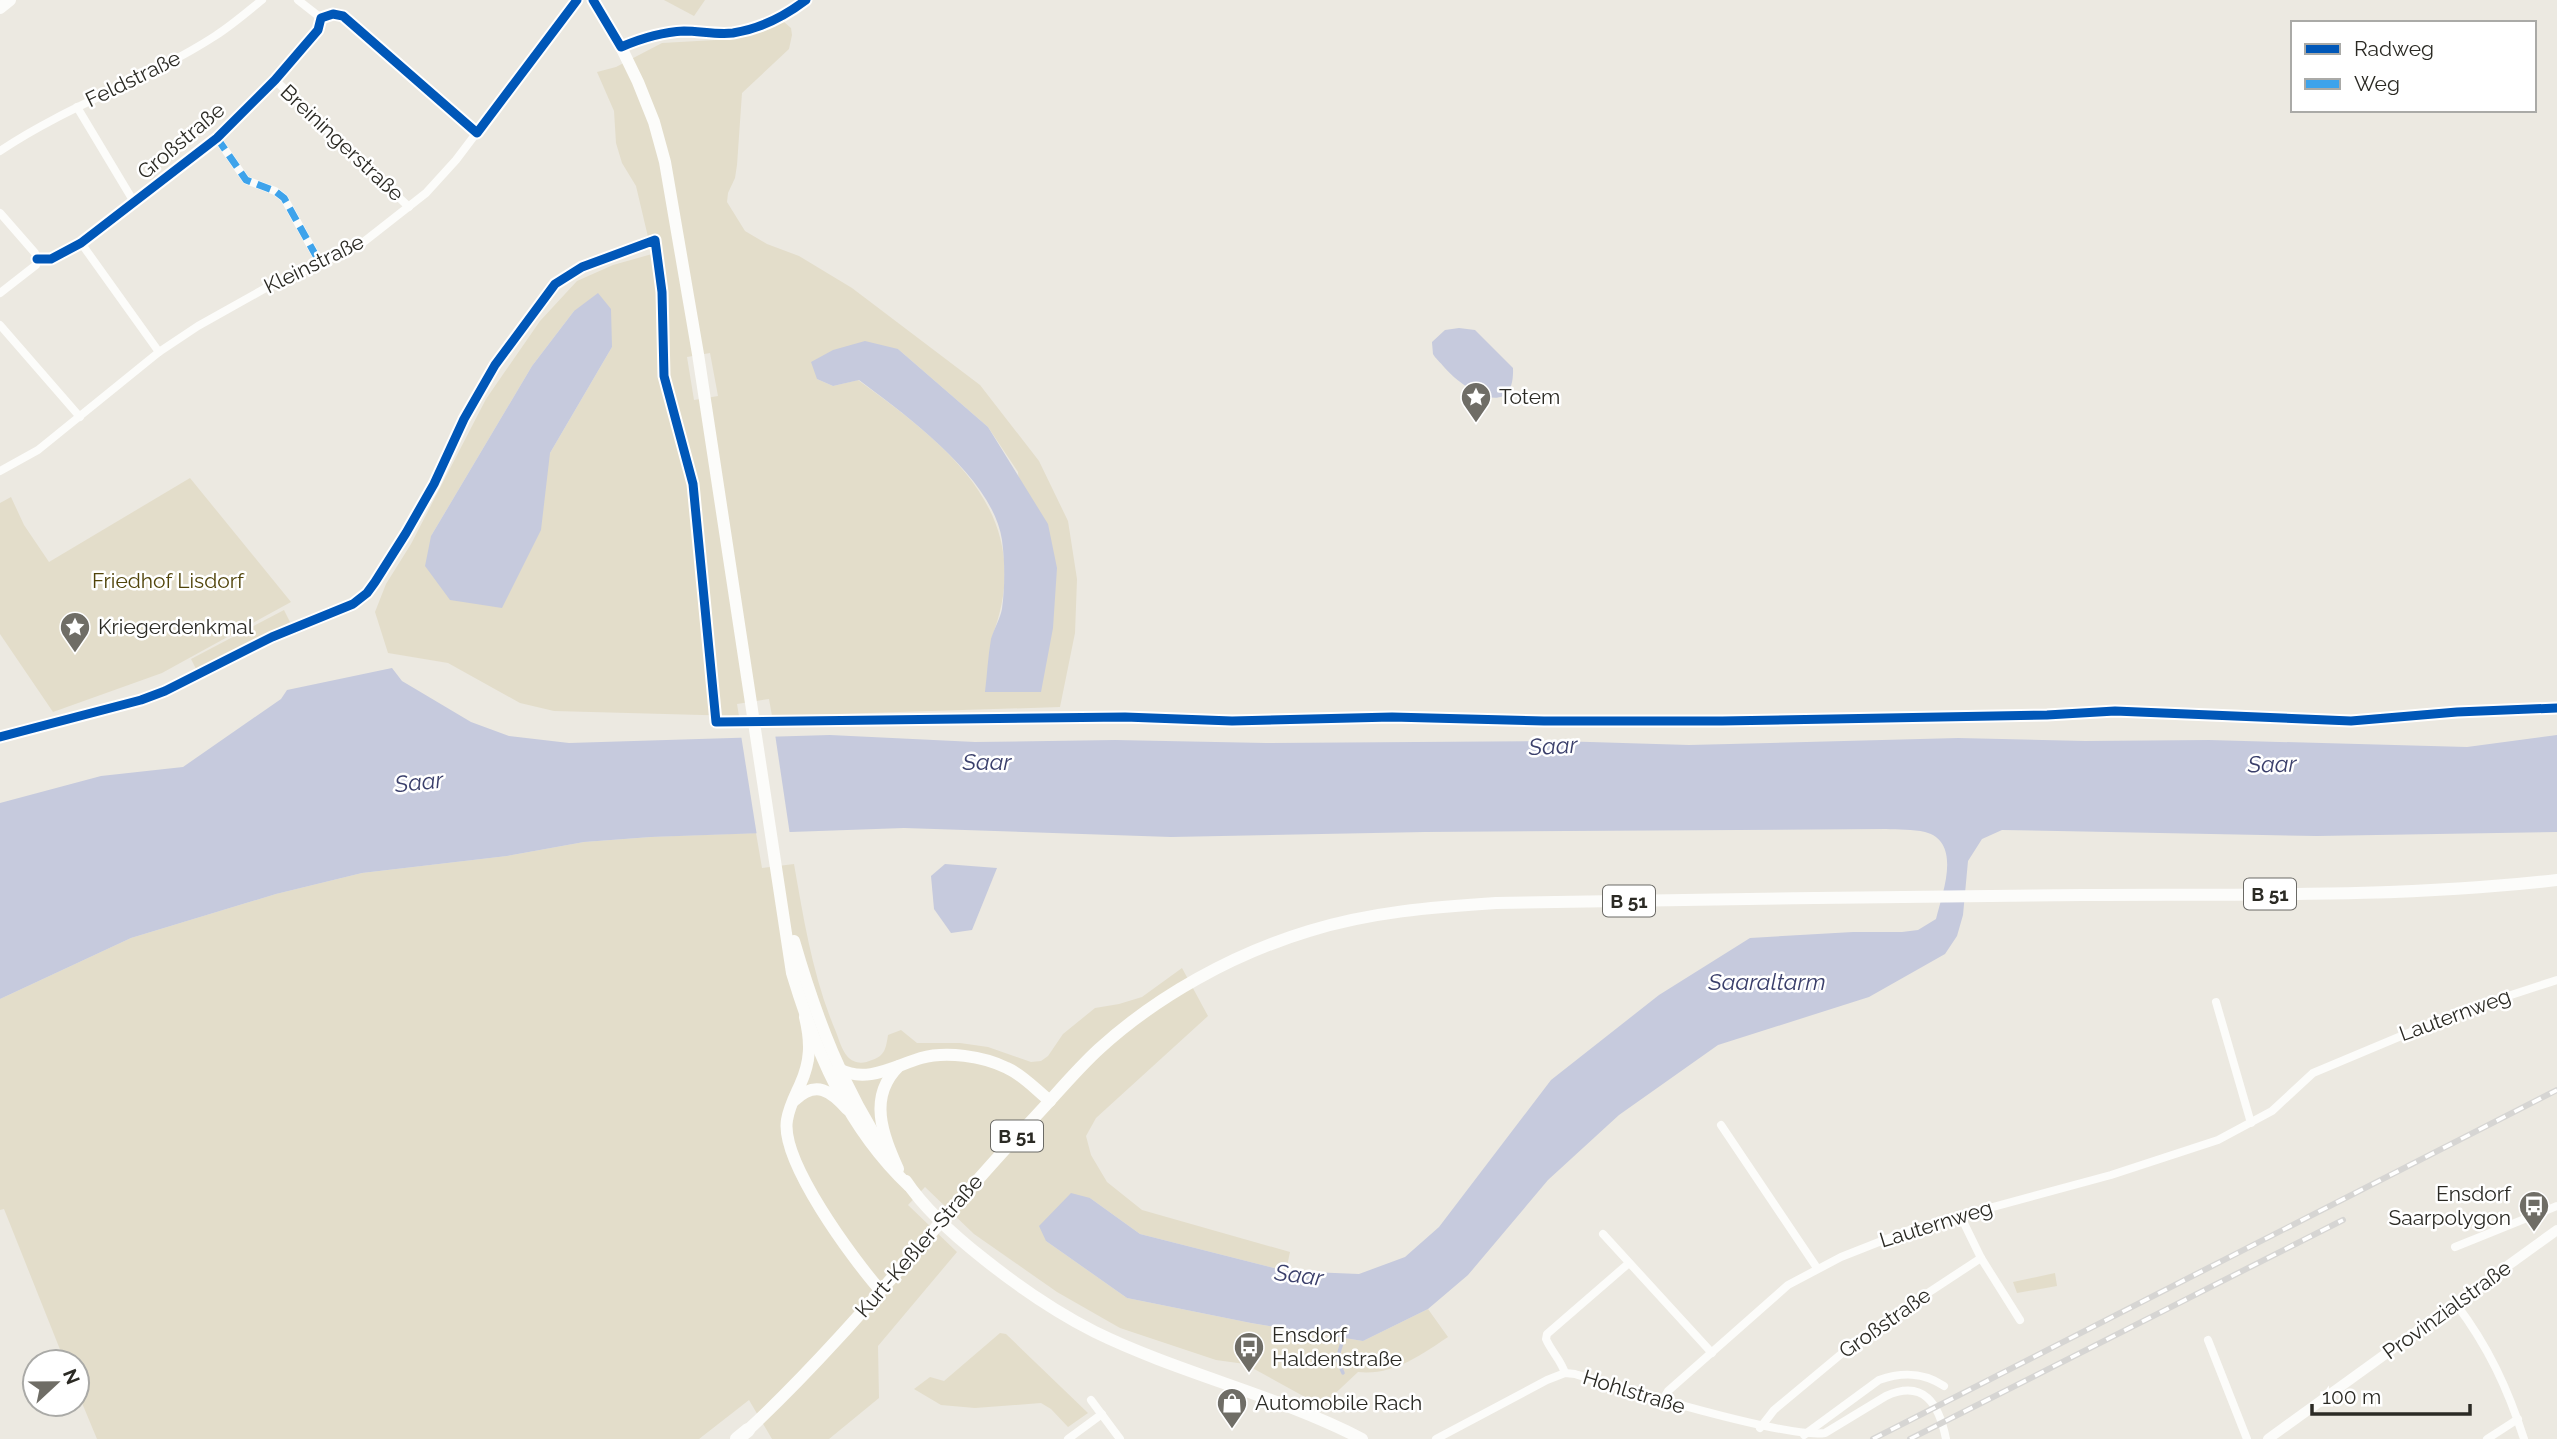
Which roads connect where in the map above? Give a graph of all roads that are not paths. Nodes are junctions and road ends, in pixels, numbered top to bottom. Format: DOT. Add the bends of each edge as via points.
graph roads {
  1 [pos="10,0"];
  2 [pos="262,0"];
  3 [pos="298,0"];
  4 [pos="577,0"];
  5 [pos="593,0"];
  6 [pos="806,0"];
  7 [pos="0,8"];
  8 [pos="321,18"];
  9 [pos="621,47"];
  10 [pos="275,80"];
  11 [pos="77,107"];
  12 [pos="477,133"];
  13 [pos="217,138"];
  14 [pos="0,151"];
  15 [pos="134,202"];
  16 [pos="409,206"];
  17 [pos="0,213"];
  18 [pos="81,243"];
  19 [pos="37,258"];
  20 [pos="320,263"];
  21 [pos="0,293"];
  22 [pos="0,324"];
  23 [pos="159,352"];
  24 [pos="80,417"];
  25 [pos="0,471"];
  26 [pos="2557,880"];
  27 [pos="784,910"];
  28 [pos="2557,980"];
  29 [pos="2216,1002"];
  30 [pos="805,1017"];
  31 [pos="900,1066"];
  32 [pos="839,1069"];
  33 [pos="1050,1101"];
  34 [pos="791,1106"];
  35 [pos="847,1109"];
  36 [pos="2251,1123"];
  37 [pos="1721,1125"];
  38 [pos="898,1169"];
  39 [pos="913,1191"];
  40 [pos="2557,1206"];
  41 [pos="1960,1215"];
  42 [pos="2557,1230"];
  43 [pos="1604,1234"];
  44 [pos="2455,1247"];
  45 [pos="1980,1258"];
  46 [pos="1629,1263"];
  47 [pos="1817,1268"];
  48 [pos="880,1290"];
  49 [pos="2456,1304"];
  50 [pos="2020,1320"];
  51 [pos="2208,1340"];
  52 [pos="1712,1353"];
  53 [pos="1565,1373"];
  54 [pos="1944,1386"];
  55 [pos="1091,1400"];
  56 [pos="1662,1401"];
  57 [pos="1102,1414"];
  58 [pos="2518,1419"];
  59 [pos="1759,1428"];
  60 [pos="743,1435"];
  61 [pos="1804,1435"];
  62 [pos="1355,1438"];
  63 [pos="1068,1439"];
  64 [pos="1121,1439"];
  65 [pos="1436,1439"];
  66 [pos="1946,1439"];
  67 [pos="2246,1439"];
  68 [pos="2268,1439"];
  69 [pos="2487,1439"];
  70 [pos="2524,1439"];
  1 -- 7 [label="main road"];
  2 -- 11 [label="street, Feldstraße" via="216,36"];
  3 -- 8 [label="street"];
  4 -- 12 [label="street, Kleinstraße"];
  5 -- 9 [label="main road"];
  6 -- 9 [label="street" via="747,30 660,33"];
  8 -- 10 [label="street, Großstraße" via="318,30"];
  8 -- 12 [label="street" via="343,16"];
  9 -- 27 [label="main road" via="654,122 665,162"];
  10 -- 13 [label="street, Großstraße"];
  10 -- 16 [label="street, Breiningerstraße"];
  11 -- 14 [label="street, Feldstraße"];
  11 -- 15 [label="street"];
  12 -- 16 [label="street, Kleinstraße" via="442,177"];
  13 -- 15 [label="street, Großstraße"];
  13 -- 20 [label="street" via="246,180 284,198"];
  15 -- 18 [label="street, Großstraße"];
  16 -- 20 [label="street, Kleinstraße" via="361,244"];
  17 -- 19 [label="street"];
  18 -- 19 [label="street, Großstraße" via="51,259"];
  18 -- 23 [label="street"];
  19 -- 21 [label="street" via="36,265"];
  20 -- 23 [label="street, Kleinstraße" via="230,307"];
  22 -- 24 [label="street"];
  23 -- 24 [label="street, Kleinstraße"];
  24 -- 25 [label="street, Kleinstraße" via="38,450"];
  26 -- 33 [label="main road, Kurt-Keßler-Straße / B 51" via="2336,893 1437,906 1344,921 1233,960 1156,1005 1098,1050"];
  27 -- 30 [label="main road" via="792,973"];
  27 -- 32 [label="main road" via="818,1019"];
  28 -- 36 [label="street, Lauternweg" via="2456,1013 2313,1073 2272,1111"];
  29 -- 36 [label="street"];
  30 -- 34 [label="main road" via="809,1058"];
  30 -- 35 [label="main road"];
  31 -- 32 [label="main road" via="861,1076"];
  31 -- 33 [label="main road" via="924,1057 949,1055 980,1060 1006,1068"];
  31 -- 38 [label="main road" via="885,1087 881,1115 882,1132"];
  32 -- 38 [label="main road"];
  33 -- 48 [label="main road, Kurt-Keßler-Straße / B 51"];
  34 -- 35 [label="main road" via="797,1097 818,1089 830,1092"];
  34 -- 48 [label="main road" via="786,1133 799,1168 850,1254"];
  35 -- 39 [label="main road" via="870,1145"];
  36 -- 41 [label="street, Lauternweg" via="2218,1140 2135,1168"];
  37 -- 47 [label="street"];
  38 -- 39 [label="main road"];
  39 -- 62 [label="main road" via="965,1244 1065,1315 1167,1362 1317,1418"];
  40 -- 44 [label="street, Provinzialstraße"];
  41 -- 45 [label="street"];
  41 -- 47 [label="street, Lauternweg" via="1878,1241"];
  42 -- 49 [label="street, Provinzialstraße"];
  43 -- 46 [label="street"];
  45 -- 50 [label="street"];
  45 -- 59 [label="street, Großstraße" via="1864,1335 1773,1410"];
  46 -- 52 [label="street"];
  46 -- 53 [label="street" via="1547,1334"];
  47 -- 52 [label="street, Lauternweg" via="1773,1297"];
  48 -- 60 [label="main road, Kurt-Keßler-Straße / B 51" via="780,1401"];
  49 -- 58 [label="street" via="2493,1360"];
  49 -- 68 [label="street, Provinzialstraße"];
  51 -- 67 [label="street"];
  52 -- 56 [label="street, Lauternweg"];
  53 -- 56 [label="street, Hohlstraße"];
  53 -- 65 [label="street, Hohlstraße"];
  54 -- 61 [label="street" via="1908,1374 1879,1380"];
  55 -- 57 [label="street"];
  56 -- 59 [label="street, Hohlstraße"];
  57 -- 63 [label="street"];
  57 -- 64 [label="street"];
  58 -- 69 [label="street"];
  58 -- 70 [label="street"];
  59 -- 61 [label="street, Hohlstraße"];
  61 -- 66 [label="street, Hohlstraße" via="1825,1433 1897,1391 1920,1391 1930,1399"];
}
